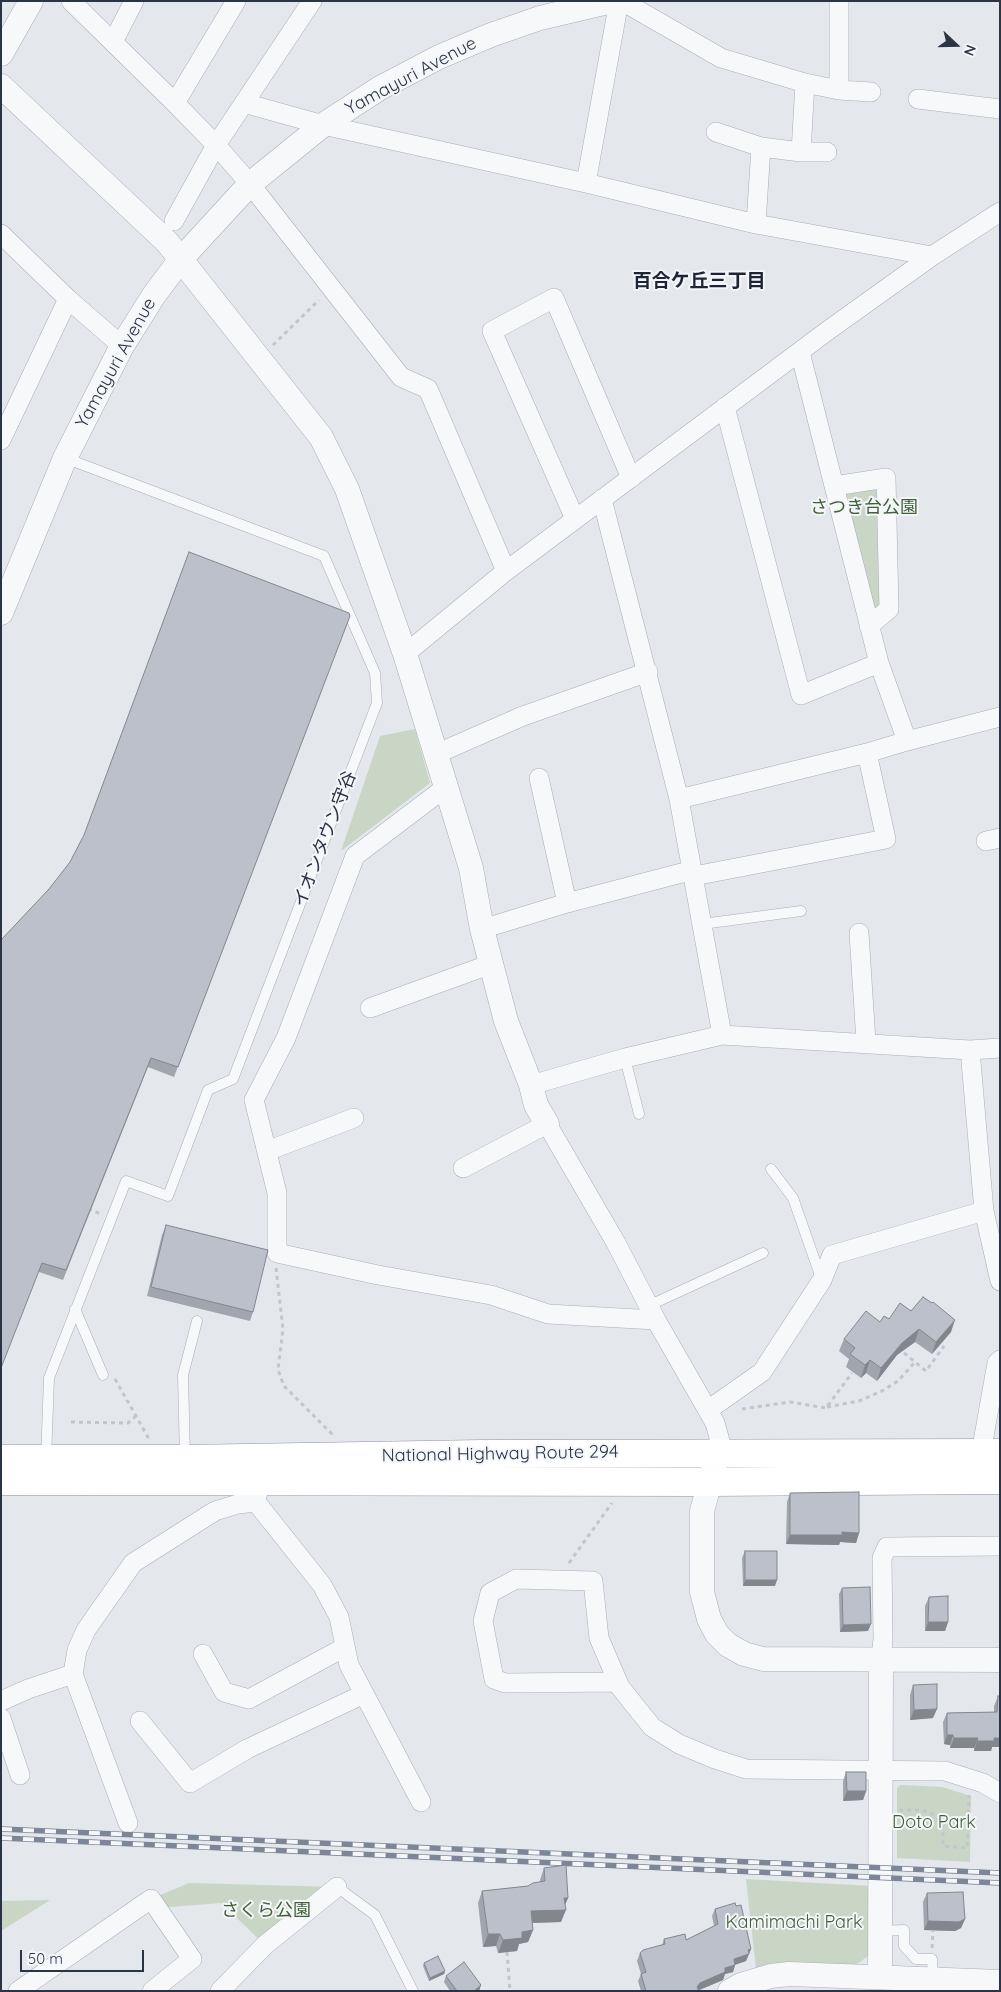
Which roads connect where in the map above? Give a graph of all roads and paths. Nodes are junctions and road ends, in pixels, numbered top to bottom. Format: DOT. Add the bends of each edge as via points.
graph roads {
  1 [pos="31,1"];
  2 [pos="70,1"];
  3 [pos="134,1"];
  4 [pos="236,1"];
  5 [pos="312,1"];
  6 [pos="612,1"];
  7 [pos="621,1"];
  8 [pos="839,1"];
  9 [pos="113,42"];
  10 [pos="1,54"];
  11 [pos="805,83"];
  12 [pos="1,86"];
  13 [pos="839,90"];
  14 [pos="871,92"];
  15 [pos="918,99"];
  16 [pos="175,103"];
  17 [pos="244,103"];
  18 [pos="1000,109"];
  19 [pos="323,125"];
  20 [pos="716,132"];
  21 [pos="216,145"];
  22 [pos="761,147"];
  23 [pos="801,152"];
  24 [pos="827,152"];
  25 [pos="586,183"];
  26 [pos="250,184"];
  27 [pos="1000,212"];
  28 [pos="174,221"];
  29 [pos="756,224"];
  30 [pos="2,235"];
  31 [pos="932,256"];
  32 [pos="181,259"];
  33 [pos="332,288"];
  34 [pos="68,299"];
  35 [pos="122,346"];
  36 [pos="800,352"];
  37 [pos="259,358"];
  38 [pos="725,407"];
  39 [pos="1,440"];
  40 [pos="65,458"];
  41 [pos="630,478"];
  42 [pos="834,486"];
  43 [pos="602,499"];
  44 [pos="575,519"];
  45 [pos="506,571"];
  46 [pos="1,613"];
  47 [pos="870,626"];
  48 [pos="405,654"];
  49 [pos="879,663"];
  50 [pos="648,672"];
  51 [pos="1000,717"];
  52 [pos="907,741"];
  53 [pos="867,753"];
  54 [pos="436,754"];
  55 [pos="539,778"];
  56 [pos="446,787"];
  57 [pos="679,799"];
  58 [pos="693,873"];
  59 [pos="567,903"];
  60 [pos="801,911"];
  61 [pos="702,924"];
  62 [pos="482,929"];
  63 [pos="859,933"];
  64 [pos="491,964"];
  65 [pos="370,1008"];
  66 [pos="722,1035"];
  67 [pos="866,1042"];
  68 [pos="1000,1048"];
  69 [pos="970,1050"];
  70 [pos="625,1058"];
  71 [pos="531,1085"];
  72 [pos="639,1114"];
  73 [pos="354,1118"];
  74 [pos="547,1124"];
  75 [pos="267,1152"];
  76 [pos="463,1168"];
  77 [pos="771,1169"];
  78 [pos="81,1206"];
  79 [pos="90,1210"];
  80 [pos="984,1211"];
  81 [pos="277,1253"];
  82 [pos="763,1254"];
  83 [pos="822,1280"];
  84 [pos="1000,1281"];
  85 [pos="75,1309"];
  86 [pos="652,1313"];
  87 [pos="197,1321"];
  88 [pos="944,1346"];
  89 [pos="904,1353"];
  90 [pos="1000,1360"];
  91 [pos="914,1362"];
  92 [pos="852,1373"];
  93 [pos="103,1375"];
  94 [pos="826,1408"];
  95 [pos="136,1416"];
  96 [pos="711,1416"];
  97 [pos="71,1422"];
  98 [pos="336,1439"];
  99 [pos="152,1443"];
  100 [pos="718,1453"];
  101 [pos="990,1453"];
  102 [pos="1,1459"];
  103 [pos="46,1459"];
  104 [pos="185,1459"];
  105 [pos="259,1480"];
  106 [pos="1000,1480"];
  107 [pos="1,1481"];
  108 [pos="708,1482"];
  109 [pos="612,1502"];
  110 [pos="1000,1546"];
  111 [pos="556,1580"];
  112 [pos="345,1647"];
  113 [pos="203,1654"];
  114 [pos="881,1660"];
  115 [pos="1000,1660"];
  116 [pos="73,1674"];
  117 [pos="618,1682"];
  118 [pos="364,1694"];
  119 [pos="1,1701"];
  120 [pos="1,1718"];
  121 [pos="140,1722"];
  122 [pos="880,1770"];
  123 [pos="20,1774"];
  124 [pos="969,1792"];
  125 [pos="1000,1793"];
  126 [pos="420,1802"];
  127 [pos="894,1810"];
  128 [pos="128,1823"];
  129 [pos="336,1887"];
  130 [pos="881,1931"];
  131 [pos="507,1952"];
  132 [pos="880,1977"];
  133 [pos="932,1980"];
  134 [pos="1000,1982"];
  135 [pos="965,1986"];
  136 [pos="18,1991"];
  137 [pos="152,1991"];
  138 [pos="220,1991"];
  139 [pos="413,1991"];
  140 [pos="510,1991"];
  141 [pos="730,1991"];
  1 -- 10 [label="street"];
  2 -- 9 [label="street"];
  3 -- 9 [label="street"];
  4 -- 16 [label="street"];
  5 -- 17 [label="street"];
  6 -- 19 [label="street, Yamayuri Avenue" via="540,18 456,50 380,88"];
  7 -- 11 [label="street" via="720,58"];
  7 -- 25 [label="street"];
  8 -- 13 [label="street"];
  9 -- 16 [label="street"];
  11 -- 13 [label="street"];
  11 -- 23 [label="street"];
  12 -- 32 [label="street" via="167,242"];
  13 -- 14 [label="street"];
  15 -- 18 [label="street"];
  16 -- 21 [label="street"];
  17 -- 19 [label="street"];
  17 -- 21 [label="street"];
  19 -- 25 [label="street"];
  19 -- 26 [label="street, Yamayuri Avenue"];
  20 -- 22 [label="street"];
  21 -- 26 [label="street"];
  21 -- 28 [label="street"];
  22 -- 23 [label="street"];
  22 -- 29 [label="street"];
  23 -- 24 [label="street"];
  25 -- 29 [label="street"];
  26 -- 32 [label="street, Yamayuri Avenue"];
  26 -- 33 [label="street"];
  27 -- 31 [label="street"];
  29 -- 31 [label="street"];
  30 -- 34 [label="street"];
  31 -- 36 [label="street"];
  32 -- 35 [label="street, Yamayuri Avenue"];
  32 -- 37 [label="street"];
  33 -- 37 [label="path"];
  33 -- 45 [label="street" via="401,377 428,389"];
  34 -- 35 [label="street"];
  34 -- 39 [label="street"];
  35 -- 40 [label="street, Yamayuri Avenue"];
  36 -- 38 [label="street"];
  36 -- 42 [label="street"];
  37 -- 48 [label="street" via="321,437 347,489"];
  38 -- 41 [label="street"];
  38 -- 49 [label="street" via="801,695"];
  40 -- 46 [label="street, Yamayuri Avenue"];
  40 -- 85 [label="lane, イオンタウン守谷" via="324,556 375,673 377,703 233,1078 208,1090 168,1196 126,1181"];
  41 -- 43 [label="street"];
  41 -- 44 [label="street" via="554,298 492,331"];
  42 -- 47 [label="street"];
  42 -- 47 [label="street" via="886,478 889,609"];
  43 -- 44 [label="street"];
  43 -- 50 [label="street"];
  44 -- 45 [label="street"];
  45 -- 48 [label="street"];
  47 -- 49 [label="street"];
  48 -- 54 [label="street"];
  49 -- 52 [label="street"];
  50 -- 54 [label="street" via="524,716"];
  50 -- 57 [label="street"];
  51 -- 52 [label="street"];
  52 -- 53 [label="street"];
  53 -- 57 [label="street"];
  53 -- 58 [label="street" via="886,839"];
  54 -- 56 [label="street"];
  55 -- 59 [label="street"];
  56 -- 62 [label="street" via="471,868"];
  56 -- 75 [label="street" via="356,856 286,1038 254,1100"];
  57 -- 58 [label="street"];
  58 -- 59 [label="street"];
  58 -- 61 [label="street"];
  59 -- 62 [label="street"];
  60 -- 61 [label="lane"];
  61 -- 66 [label="street"];
  62 -- 64 [label="street"];
  63 -- 67 [label="street"];
  64 -- 65 [label="street"];
  64 -- 71 [label="street" via="506,1021"];
  66 -- 67 [label="street"];
  66 -- 70 [label="street"];
  67 -- 69 [label="street"];
  68 -- 69 [label="street"];
  69 -- 80 [label="street"];
  70 -- 71 [label="street"];
  70 -- 72 [label="lane"];
  71 -- 74 [label="street" via="536,1105"];
  73 -- 75 [label="street"];
  74 -- 76 [label="street"];
  74 -- 86 [label="street" via="616,1243"];
  75 -- 81 [label="street" via="278,1193"];
  77 -- 83 [label="lane" via="794,1198"];
  78 -- 79 [label="path"];
  80 -- 83 [label="street" via="832,1255"];
  80 -- 84 [label="street"];
  81 -- 86 [label="street" via="378,1275 491,1294 548,1314"];
  81 -- 98 [label="path" via="283,1329 278,1370 284,1386"];
  82 -- 86 [label="lane"];
  83 -- 96 [label="street" via="762,1372"];
  85 -- 93 [label="lane"];
  85 -- 103 [label="lane, イオンタウン守谷" via="49,1378"];
  86 -- 96 [label="street"];
  87 -- 104 [label="lane" via="183,1375"];
  88 -- 91 [label="path" via="926,1371"];
  89 -- 91 [label="path"];
  90 -- 101 [label="street"];
  91 -- 94 [label="path" via="898,1381 882,1391 859,1401"];
  92 -- 94 [label="path"];
  93 -- 95 [label="path" via="114,1377"];
  94 -- 96 [label="path" via="790,1402"];
  95 -- 97 [label="path" via="128,1423"];
  95 -- 99 [label="path"];
  96 -- 100 [label="street" via="720,1441"];
  100 -- 101 [label="highway, National Highway Route 294"];
  100 -- 105 [label="highway, National Highway Route 294" via="482,1454"];
  100 -- 108 [label="street"];
  102 -- 103 [label="highway, National Highway Route 294"];
  103 -- 104 [label="highway, National Highway Route 294"];
  104 -- 105 [label="highway, National Highway Route 294"];
  105 -- 107 [label="highway, National Highway Route 294"];
  105 -- 108 [label="highway, National Highway Route 294"];
  105 -- 112 [label="street" via="339,1617"];
  105 -- 116 [label="street" via="238,1504 215,1511 133,1563 86,1630"];
  106 -- 108 [label="highway, National Highway Route 294"];
  108 -- 114 [label="street" via="702,1511 702,1592 716,1634 744,1654 764,1659"];
  109 -- 111 [label="path"];
  110 -- 114 [label="street" via="887,1547 882,1558"];
  111 -- 117 [label="street" via="593,1581 599,1638"];
  111 -- 117 [label="street" via="516,1579 490,1592 483,1621 494,1679 505,1683"];
  112 -- 113 [label="street" via="249,1699 224,1692"];
  112 -- 118 [label="street" via="349,1665"];
  114 -- 115 [label="street"];
  114 -- 122 [label="street"];
  116 -- 119 [label="street"];
  116 -- 128 [label="street"];
  117 -- 122 [label="street" via="652,1727 679,1744 746,1769"];
  118 -- 121 [label="street" via="247,1749 190,1783"];
  118 -- 126 [label="street"];
  120 -- 123 [label="street"];
  122 -- 125 [label="street" via="945,1771"];
  122 -- 130 [label="street"];
  124 -- 127 [label="path" via="967,1848 943,1846 943,1830 938,1819 930,1813"];
  129 -- 138 [label="street" via="265,1945"];
  129 -- 139 [label="lane" via="375,1915"];
  130 -- 132 [label="street"];
  130 -- 133 [label="lane" via="904,1930 904,1946 916,1959 932,1959"];
  131 -- 140 [label="path"];
  132 -- 133 [label="street"];
  132 -- 141 [label="street" via="780,1975 756,1980"];
  133 -- 135 [label="street"];
  134 -- 135 [label="street"];
  136 -- 137 [label="street" via="151,1899 192,1959"];
}
